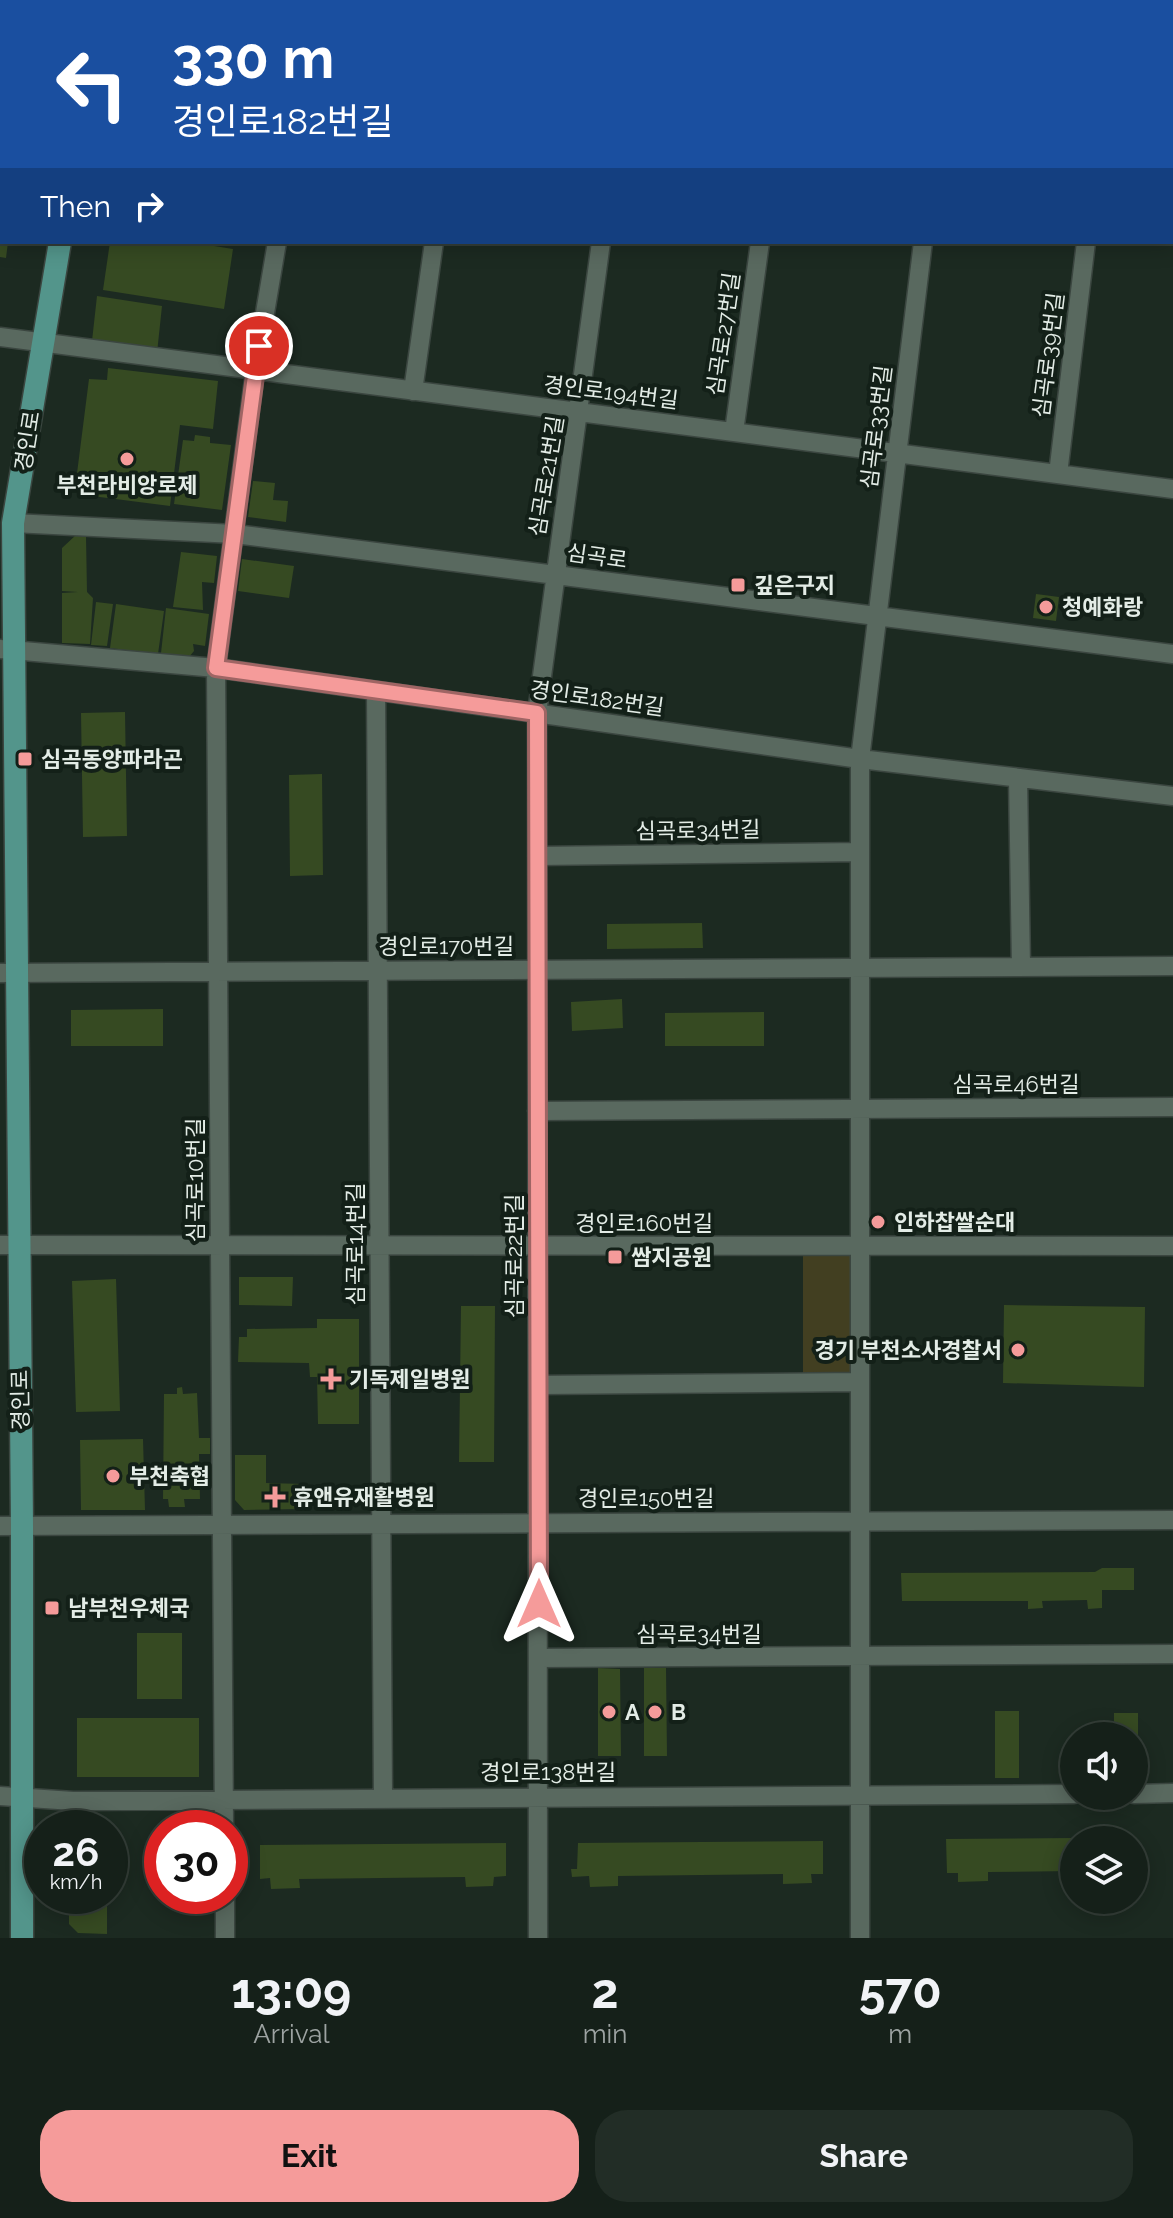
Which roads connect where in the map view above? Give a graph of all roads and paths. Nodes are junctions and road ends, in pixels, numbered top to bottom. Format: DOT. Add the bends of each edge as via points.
graph roads {
  1 [pos="60,244"];
  2 [pos="277,244"];
  3 [pos="434,244"];
  4 [pos="601,244"];
  5 [pos="760,244"];
  6 [pos="923,244"];
  7 [pos="1086,244"];
  8 [pos="0,337"];
  9 [pos="43,346"];
  10 [pos="255,372"];
  11 [pos="413,391"];
  12 [pos="580,412"];
  13 [pos="734,432"];
  14 [pos="897,453"];
  15 [pos="1058,474"];
  16 [pos="1173,489"];
  17 [pos="6,522"];
  18 [pos="235,534"];
  19 [pos="555,575"];
  20 [pos="875,617"];
  21 [pos="7,650"];
  22 [pos="1173,654"];
  23 [pos="216,668"];
  24 [pos="376,691"];
  25 [pos="537,713"];
  26 [pos="860,759"];
  27 [pos="1018,778"];
  28 [pos="1173,796"];
  29 [pos="860,852"];
  30 [pos="537,856"];
  31 [pos="1173,966"];
  32 [pos="859,967"];
  33 [pos="1021,967"];
  34 [pos="537,970"];
  35 [pos="377,971"];
  36 [pos="219,972"];
  37 [pos="8,973"];
  38 [pos="1173,1107"];
  39 [pos="859,1108"];
  40 [pos="537,1111"];
  41 [pos="9,1245"];
  42 [pos="218,1245"];
  43 [pos="379,1246"];
  44 [pos="1173,1246"];
  45 [pos="539,1247"];
  46 [pos="858,1248"];
  47 [pos="859,1382"];
  48 [pos="539,1385"];
  49 [pos="1173,1520"];
  50 [pos="859,1521"];
  51 [pos="539,1523"];
  52 [pos="380,1524"];
  53 [pos="220,1525"];
  54 [pos="11,1526"];
  55 [pos="1173,1654"];
  56 [pos="539,1658"];
  57 [pos="859,1658"];
  58 [pos="1173,1793"];
  59 [pos="1060,1794"];
  60 [pos="1148,1794"];
  61 [pos="539,1795"];
  62 [pos="11,1797"];
  63 [pos="383,1797"];
  64 [pos="860,1797"];
  65 [pos="223,1799"];
  66 [pos="223,1810"];
  67 [pos="225,1914"];
  68 [pos="22,1938"];
  69 [pos="225,1938"];
  70 [pos="538,1938"];
  71 [pos="860,1938"];
  1 -- 9 [label="main road, 경인로"];
  2 -- 10 [label="street, 심곡로10번길"];
  3 -- 11 [label="street"];
  4 -- 12 [label="street, 심곡로21번길"];
  5 -- 13 [label="street, 심곡로27번길"];
  6 -- 14 [label="street, 심곡로33번길"];
  7 -- 15 [label="street, 심곡로39번길"];
  8 -- 9 [label="street, 경인로194번길"];
  9 -- 10 [label="street, 경인로194번길"];
  9 -- 17 [label="main road, 경인로"];
  10 -- 11 [label="street, 경인로194번길"];
  10 -- 18 [label="street, 심곡로10번길"];
  11 -- 12 [label="street, 경인로194번길"];
  12 -- 13 [label="street, 경인로194번길"];
  12 -- 19 [label="street, 심곡로21번길"];
  13 -- 14 [label="street, 경인로194번길"];
  14 -- 15 [label="street, 경인로194번길"];
  14 -- 20 [label="street, 심곡로33번길"];
  15 -- 16 [label="street, 경인로194번길"];
  17 -- 18 [label="street, 심곡로"];
  17 -- 21 [label="main road, 경인로"];
  18 -- 19 [label="street, 심곡로"];
  18 -- 23 [label="street, 심곡로10번길"];
  19 -- 20 [label="street, 심곡로"];
  19 -- 25 [label="street, 심곡로22번길"];
  20 -- 22 [label="street, 심곡로"];
  20 -- 26 [label="street"];
  21 -- 23 [label="street, 경인로182번길"];
  21 -- 37 [label="main road, 경인로"];
  23 -- 24 [label="street, 경인로182번길"];
  23 -- 36 [label="street, 심곡로10번길"];
  24 -- 25 [label="street, 경인로182번길"];
  24 -- 35 [label="street, 심곡로14번길"];
  25 -- 26 [label="street, 경인로182번길"];
  25 -- 30 [label="street, 심곡로22번길"];
  26 -- 27 [label="street, 경인로182번길"];
  26 -- 29 [label="street"];
  27 -- 28 [label="street, 경인로182번길"];
  27 -- 33 [label="street"];
  29 -- 30 [label="street, 심곡로34번길"];
  29 -- 32 [label="street"];
  30 -- 34 [label="street, 심곡로22번길"];
  31 -- 33 [label="street, 경인로170번길"];
  32 -- 33 [label="street, 경인로170번길"];
  32 -- 34 [label="street, 경인로170번길"];
  32 -- 39 [label="street"];
  34 -- 35 [label="street, 경인로170번길"];
  34 -- 40 [label="street, 심곡로22번길"];
  35 -- 36 [label="street, 경인로170번길"];
  35 -- 43 [label="street, 심곡로14번길"];
  36 -- 37 [label="street, 경인로170번길"];
  36 -- 42 [label="street, 심곡로10번길"];
  37 -- 41 [label="main road, 경인로"];
  38 -- 39 [label="street, 심곡로46번길"];
  39 -- 40 [label="street"];
  39 -- 46 [label="street"];
  40 -- 45 [label="street, 심곡로22번길"];
  41 -- 42 [label="street, 경인로160번길"];
  41 -- 54 [label="main road, 경인로"];
  42 -- 43 [label="street, 경인로160번길"];
  42 -- 53 [label="street, 심곡로10번길"];
  43 -- 45 [label="street, 경인로160번길"];
  43 -- 52 [label="street, 심곡로14번길"];
  44 -- 46 [label="street, 경인로160번길"];
  45 -- 46 [label="street, 경인로160번길"];
  45 -- 48 [label="street, 심곡로22번길"];
  46 -- 47 [label="street"];
  47 -- 48 [label="street"];
  47 -- 50 [label="street"];
  48 -- 51 [label="street, 심곡로22번길"];
  49 -- 50 [label="street, 경인로150번길"];
  50 -- 51 [label="street, 경인로150번길"];
  50 -- 57 [label="street"];
  51 -- 52 [label="street, 경인로150번길"];
  51 -- 56 [label="street, 심곡로22번길"];
  52 -- 53 [label="street, 경인로150번길"];
  52 -- 63 [label="street, 심곡로14번길"];
  53 -- 54 [label="street, 경인로150번길"];
  53 -- 65 [label="street, 심곡로10번길"];
  54 -- 62 [label="main road, 경인로"];
  55 -- 57 [label="street"];
  56 -- 57 [label="street, 심곡로34번길"];
  56 -- 61 [label="street, 심곡로22번길"];
  57 -- 64 [label="street"];
  58 -- 60 [label="street"];
  59 -- 64 [label="street, 경인로138번길"];
  61 -- 63 [label="street, 경인로138번길"];
  61 -- 64 [label="street, 경인로138번길"];
  61 -- 70 [label="street, 심곡로22번길"];
  62 -- 65 [label="street, 경인로138번길"];
  62 -- 68 [label="main road, 경인로"];
  63 -- 65 [label="street, 경인로138번길"];
  64 -- 71 [label="street"];
  65 -- 66 [label="street, 심곡로10번길"];
  67 -- 69 [label="street"];
}
